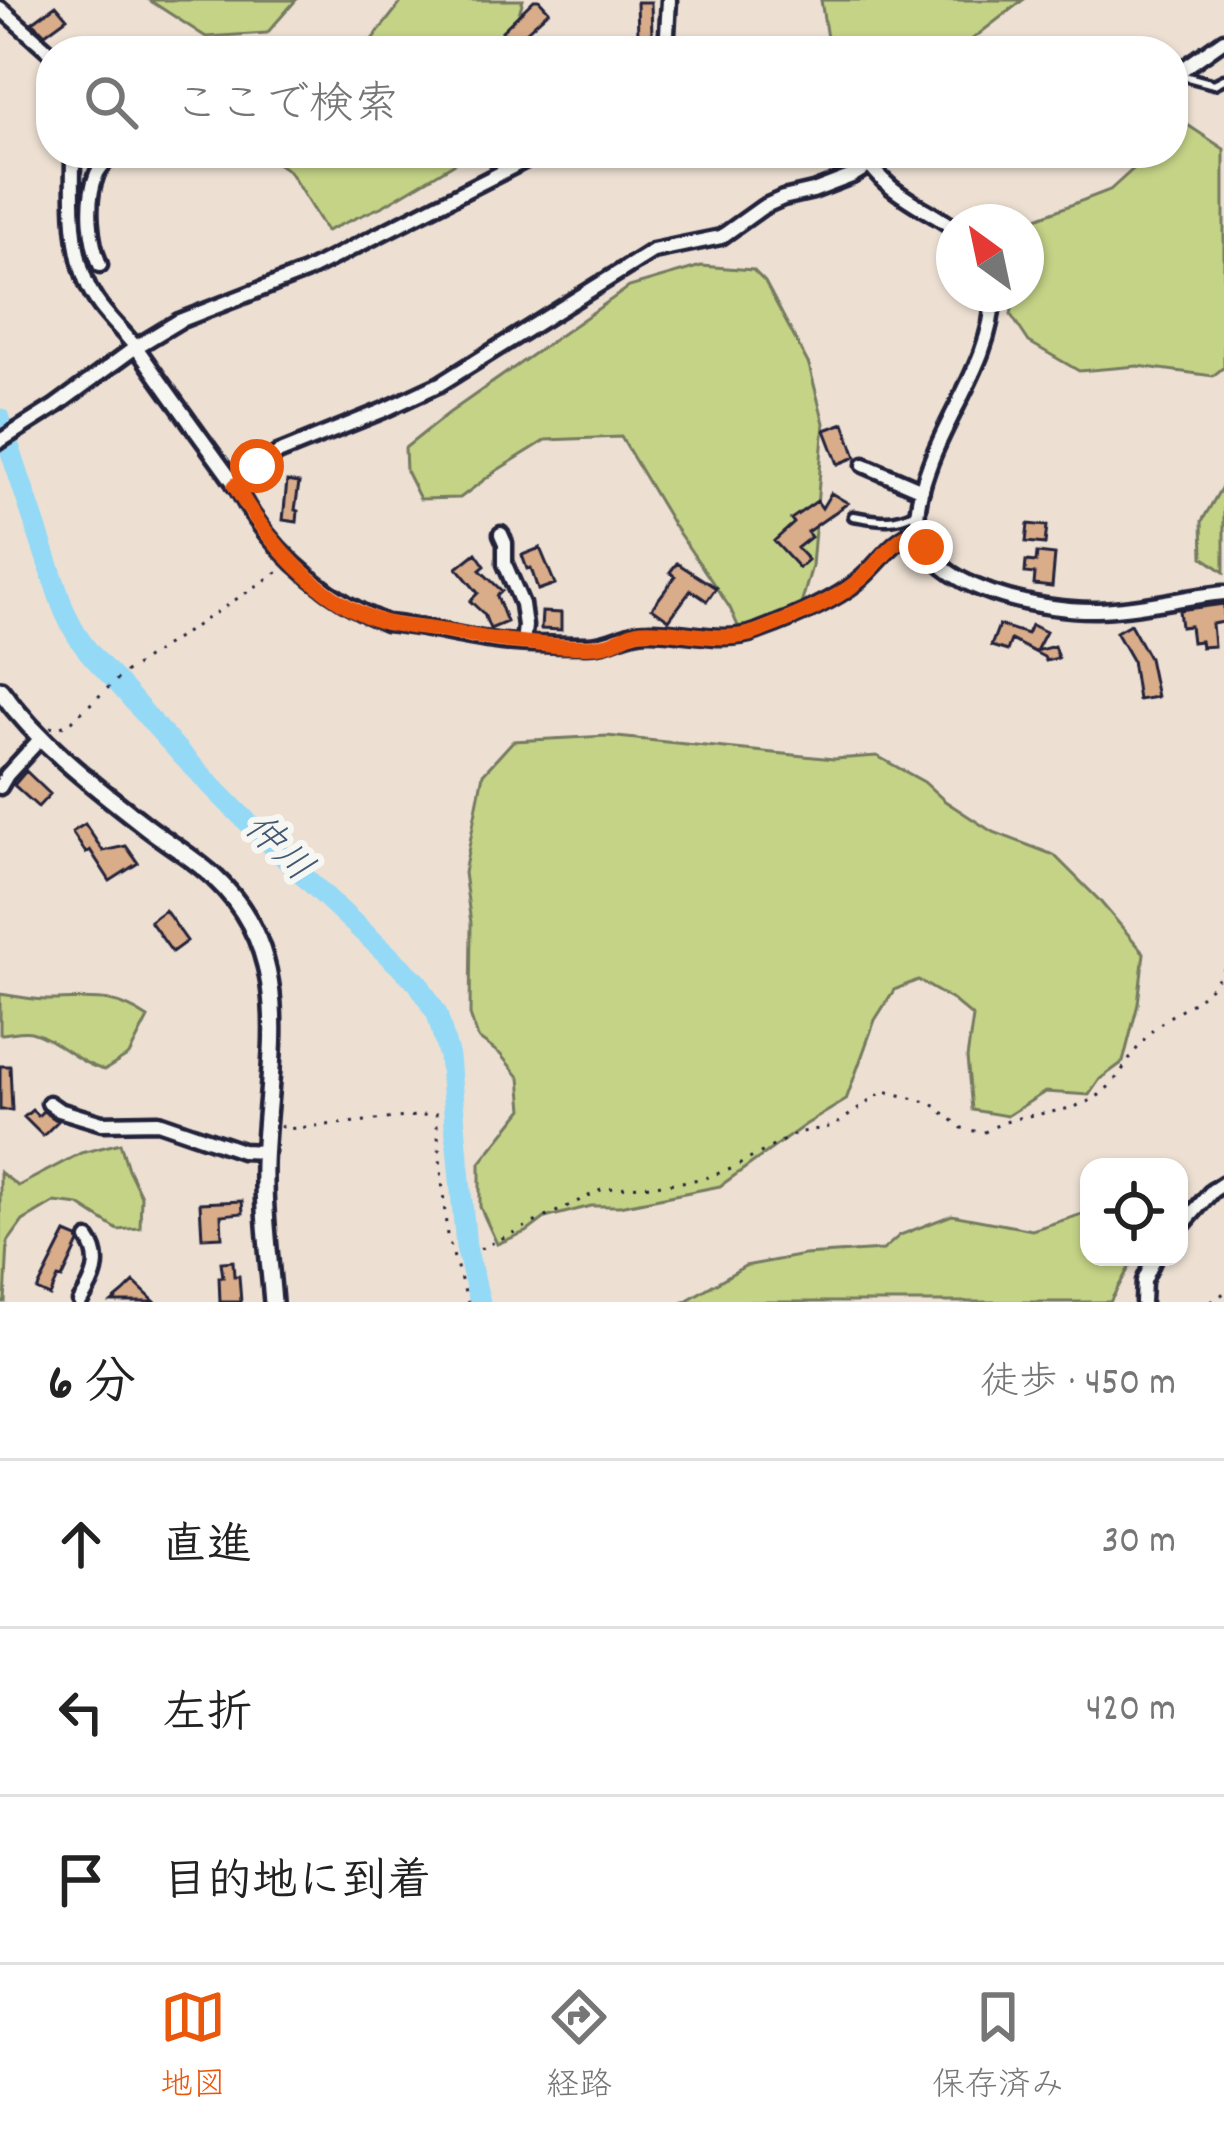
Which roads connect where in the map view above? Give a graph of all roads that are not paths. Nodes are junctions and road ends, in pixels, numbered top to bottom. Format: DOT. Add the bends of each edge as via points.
graph roads {
  1 [pos="669,0"];
  2 [pos="0,8"];
  3 [pos="667,36"];
  4 [pos="36,40"];
  5 [pos="1224,40"];
  6 [pos="1188,66"];
  7 [pos="1188,78"];
  8 [pos="1224,79"];
  9 [pos="74,168"];
  10 [pos="100,168"];
  11 [pos="510,168"];
  12 [pos="859,168"];
  13 [pos="874,168"];
  14 [pos="936,217"];
  15 [pos="100,265"];
  16 [pos="991,312"];
  17 [pos="136,347"];
  18 [pos="0,441"];
  19 [pos="864,465"];
  20 [pos="235,486"];
  21 [pos="922,490"];
  22 [pos="918,512"];
  23 [pos="854,516"];
  24 [pos="919,530"];
  25 [pos="501,534"];
  26 [pos="1224,592"];
  27 [pos="523,643"];
  28 [pos="0,690"];
  29 [pos="44,741"];
  30 [pos="0,787"];
  31 [pos="49,1103"];
  32 [pos="265,1152"];
  33 [pos="1224,1183"];
  34 [pos="1188,1219"];
  35 [pos="88,1239"];
  36 [pos="1150,1266"];
  37 [pos="80,1302"];
  38 [pos="273,1302"];
  39 [pos="1143,1302"];
  1 -- 3 [label="street"];
  2 -- 4 [label="street"];
  5 -- 6 [label="street"];
  7 -- 8 [label="lane"];
  9 -- 17 [label="street" via="85,280"];
  10 -- 15 [label="street" via="91,212"];
  11 -- 17 [label="street"];
  12 -- 20 [label="street" via="763,207 721,237 652,251 440,384 278,453"];
  13 -- 14 [label="street"];
  16 -- 21 [label="street"];
  17 -- 18 [label="street"];
  17 -- 20 [label="street"];
  19 -- 21 [label="street"];
  20 -- 27 [label="street" via="291,559 341,602 386,623"];
  21 -- 22 [label="street"];
  22 -- 23 [label="lane" via="889,521"];
  22 -- 24 [label="street"];
  24 -- 26 [label="street" via="945,570 1022,601 1098,610"];
  24 -- 27 [label="street" via="892,544 853,586 752,634 643,631 607,644"];
  25 -- 27 [label="street" via="522,604"];
  28 -- 29 [label="street"];
  29 -- 30 [label="street"];
  29 -- 32 [label="street" via="203,867 240,907 263,953 273,999"];
  31 -- 32 [label="street" via="102,1123 158,1122"];
  32 -- 38 [label="street"];
  33 -- 34 [label="street"];
  35 -- 37 [label="street" via="98,1262"];
  36 -- 39 [label="street"];
}
